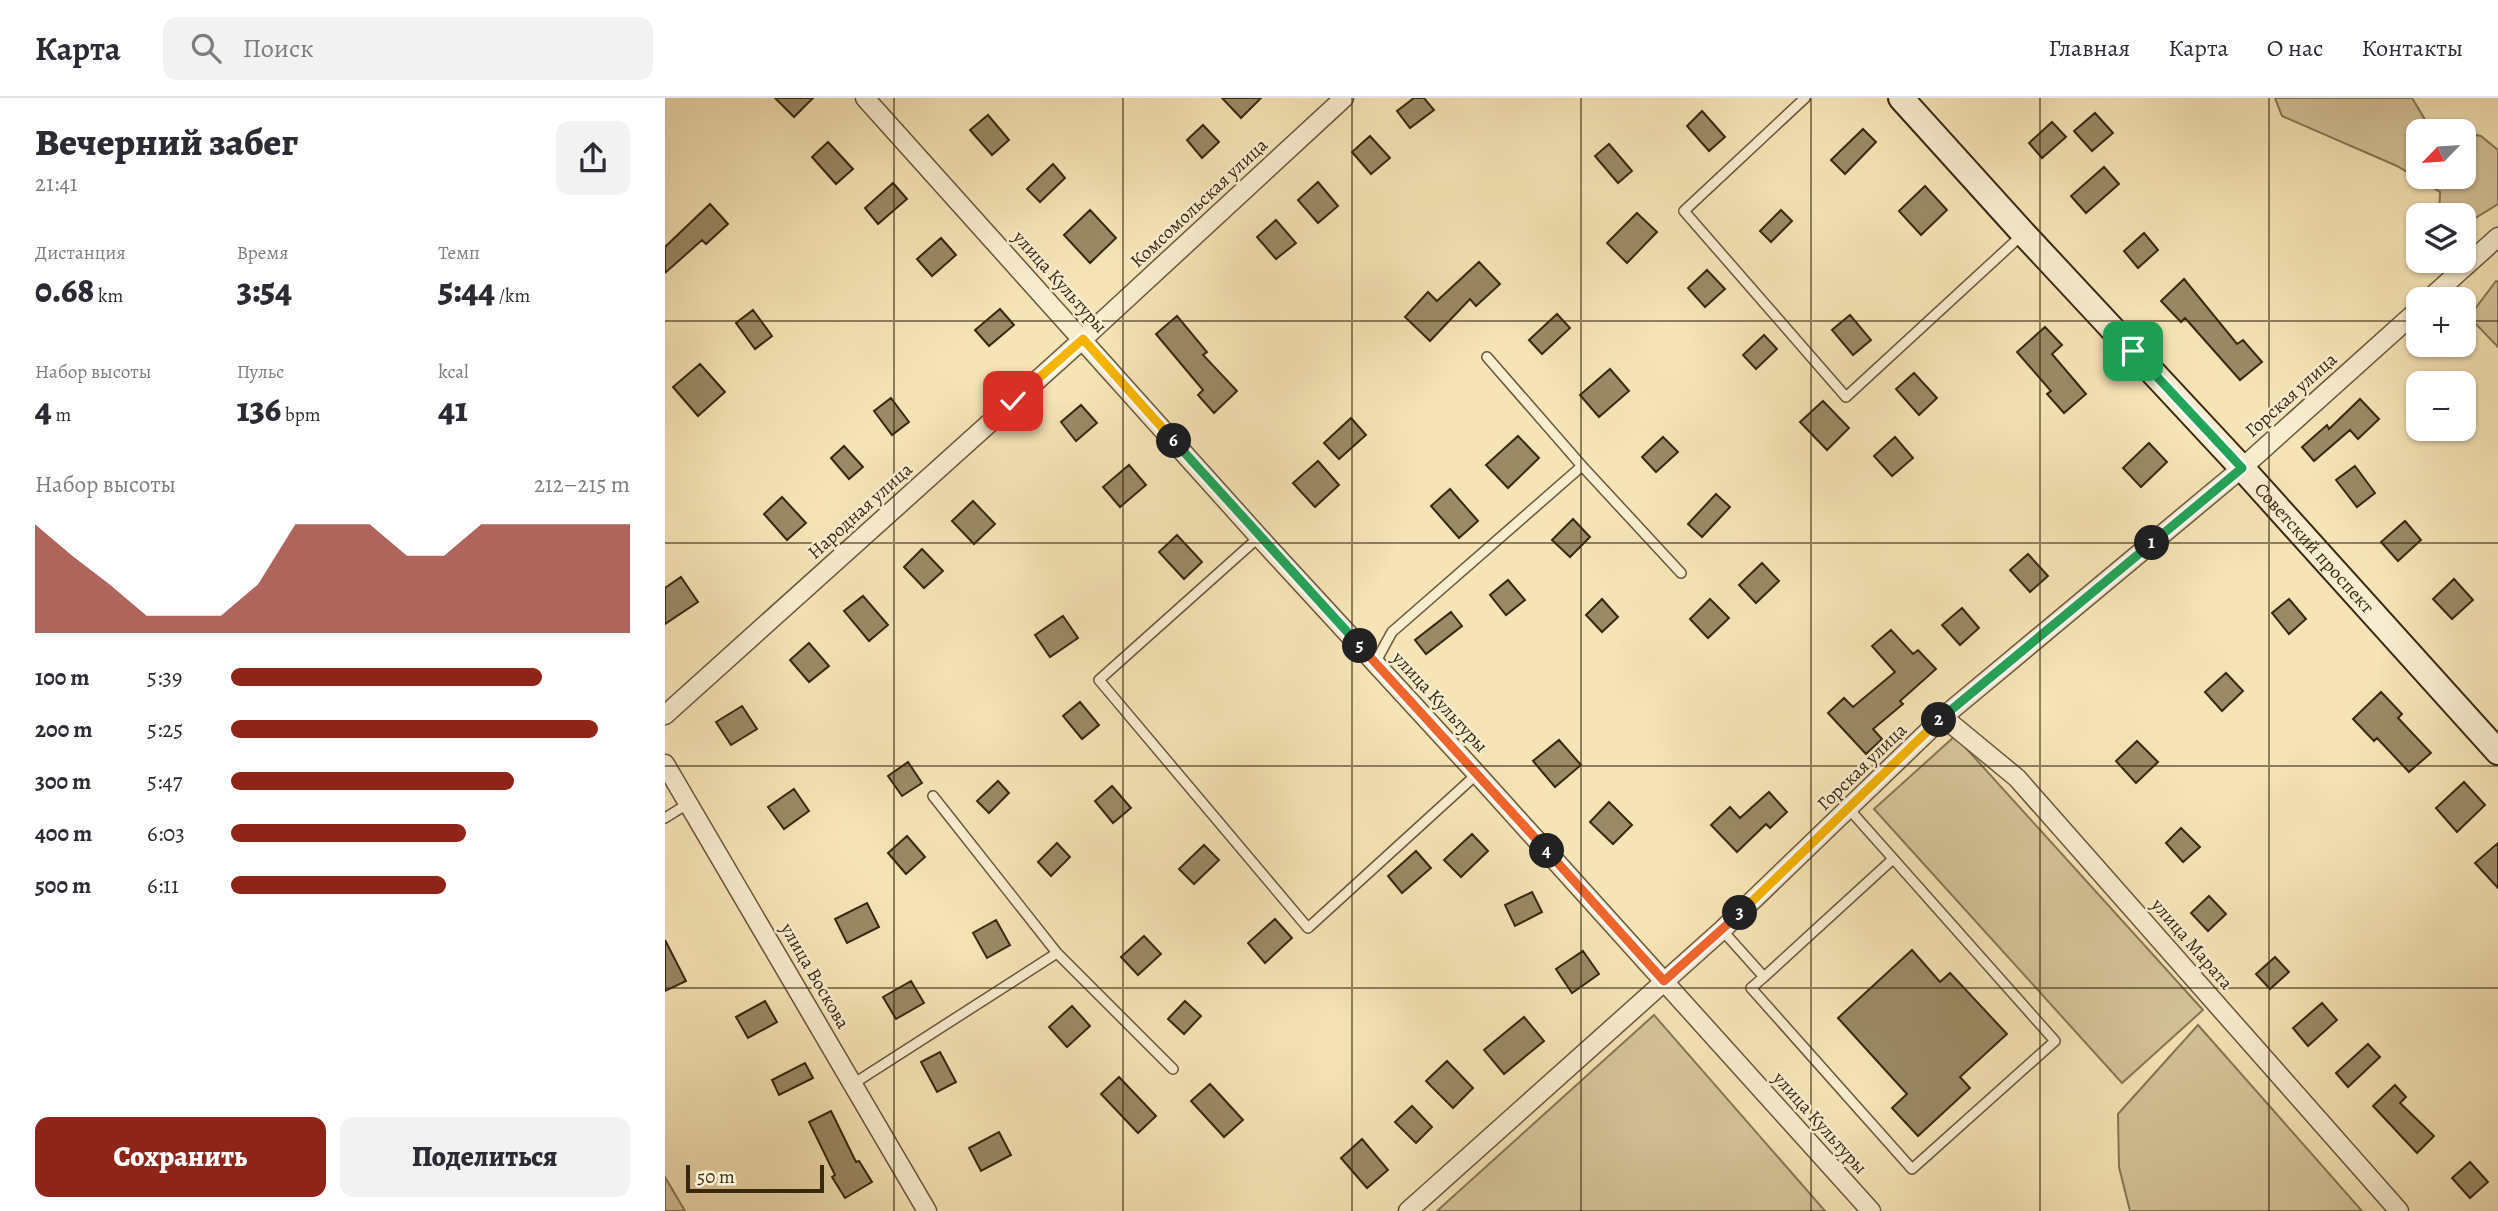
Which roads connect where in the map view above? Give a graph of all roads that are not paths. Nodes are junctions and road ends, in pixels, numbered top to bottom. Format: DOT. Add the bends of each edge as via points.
graph roads {
  1 [pos="865,98"];
  2 [pos="1344,98"];
  3 [pos="1805,98"];
  4 [pos="1901,98"];
  5 [pos="2024,234"];
  6 [pos="2498,237"];
  7 [pos="2442,287"];
  8 [pos="2406,321"];
  9 [pos="1083,339"];
  10 [pos="1487,357"];
  11 [pos="1581,466"];
  12 [pos="2242,468"];
  13 [pos="1259,537"];
  14 [pos="1681,573"];
  15 [pos="1375,663"];
  16 [pos="665,715"];
  17 [pos="1943,716"];
  18 [pos="2498,752"];
  19 [pos="665,764"];
  20 [pos="1477,774"];
  21 [pos="933,796"];
  22 [pos="689,803"];
  23 [pos="1849,809"];
  24 [pos="665,818"];
  25 [pos="1893,859"];
  26 [pos="1722,930"];
  27 [pos="1057,953"];
  28 [pos="1764,977"];
  29 [pos="1664,981"];
  30 [pos="1173,1069"];
  31 [pos="853,1084"];
  32 [pos="927,1211"];
  33 [pos="1408,1211"];
  34 [pos="1871,1211"];
  35 [pos="2399,1211"];
  1 -- 9 [label="street, улица Культуры"];
  2 -- 9 [label="street, Комсомольская улица"];
  3 -- 5 [label="lane" via="1683,211 1846,397"];
  4 -- 5 [label="street, Советский проспект"];
  5 -- 12 [label="street, Советский проспект"];
  6 -- 7 [label="street"];
  8 -- 12 [label="street, Горская улица"];
  9 -- 13 [label="street, улица Культуры"];
  9 -- 16 [label="street, Народная улица"];
  10 -- 11 [label="lane"];
  11 -- 14 [label="lane"];
  11 -- 15 [label="lane" via="1392,632"];
  12 -- 17 [label="street, Горская улица"];
  12 -- 18 [label="street, Советский проспект"];
  13 -- 15 [label="street, улица Культуры"];
  13 -- 20 [label="lane" via="1099,680 1308,928"];
  15 -- 20 [label="street, улица Культуры"];
  17 -- 23 [label="street, Горская улица"];
  17 -- 35 [label="street, улица Марата" via="2017,778"];
  19 -- 22 [label="street, улица Воскова"];
  20 -- 29 [label="street, улица Культуры"];
  21 -- 27 [label="lane"];
  22 -- 24 [label="lane"];
  22 -- 31 [label="street, улица Воскова"];
  23 -- 25 [label="lane"];
  23 -- 26 [label="street, Горская улица"];
  25 -- 28 [label="lane"];
  25 -- 28 [label="lane" via="2055,1041 1912,1169 1751,988"];
  26 -- 28 [label="lane"];
  26 -- 29 [label="street, Горская улица"];
  27 -- 30 [label="lane"];
  27 -- 31 [label="lane"];
  29 -- 33 [label="street, Горская улица"];
  29 -- 34 [label="street, улица Культуры"];
  31 -- 32 [label="street, улица Воскова"];
}
